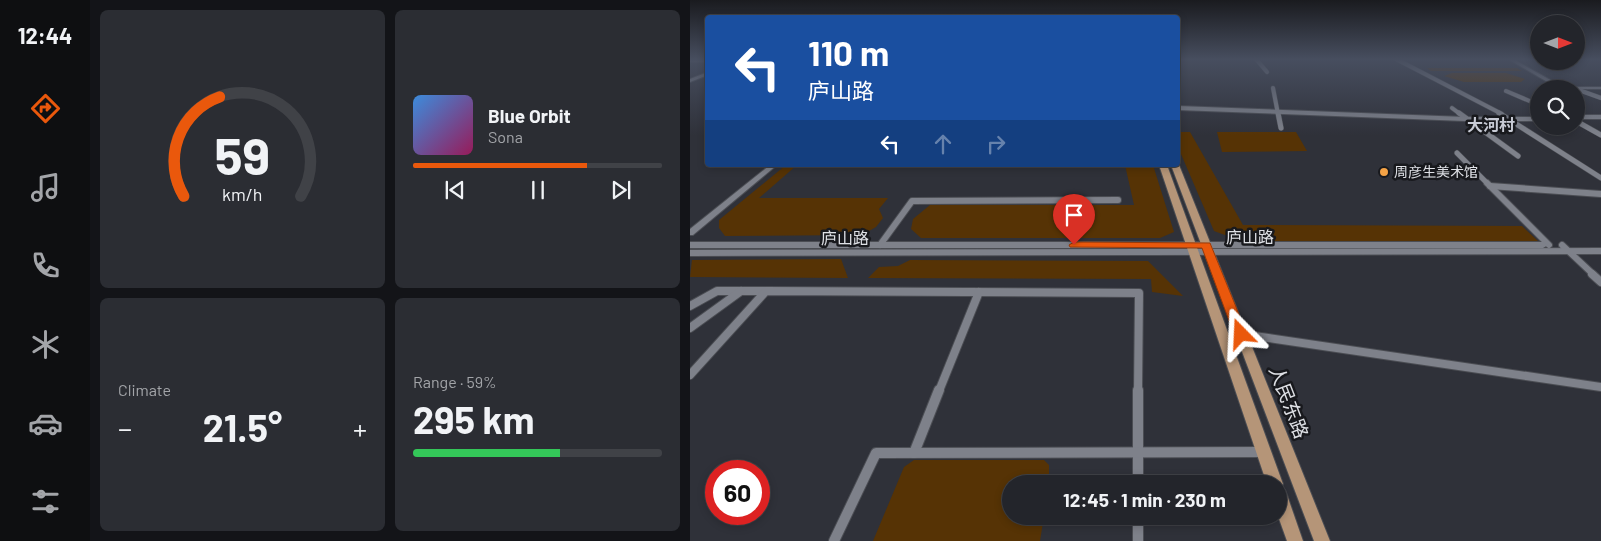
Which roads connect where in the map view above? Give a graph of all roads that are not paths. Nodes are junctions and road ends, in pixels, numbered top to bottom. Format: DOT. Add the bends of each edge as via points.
graph roads {
  1 [pos="1444,84"];
  2 [pos="1273,88"];
  3 [pos="1585,88"];
  4 [pos="1601,88"];
  5 [pos="1506,91"];
  6 [pos="1585,92"];
  7 [pos="1601,98"];
  8 [pos="1530,101"];
  9 [pos="1180,108"];
  10 [pos="1452,108"];
  11 [pos="1279,112"];
  12 [pos="1601,117"];
  13 [pos="1585,118"];
  14 [pos="1466,119"];
  15 [pos="1530,119"];
  16 [pos="1513,120"];
  17 [pos="1585,124"];
  18 [pos="1281,128"];
  19 [pos="1601,134"];
  20 [pos="1457,153"];
  21 [pos="1518,156"];
  22 [pos="764,167"];
  23 [pos="771,167"];
  24 [pos="1163,167"];
  25 [pos="1176,167"];
  26 [pos="1601,178"];
  27 [pos="1490,186"];
  28 [pos="1601,194"];
  29 [pos="1118,200"];
  30 [pos="690,225"];
  31 [pos="690,232"];
  32 [pos="690,245"];
  33 [pos="1549,245"];
  34 [pos="1601,245"];
  35 [pos="1566,248"];
  36 [pos="877,249"];
  37 [pos="1192,249"];
  38 [pos="1208,249"];
  39 [pos="1601,252"];
  40 [pos="690,253"];
  41 [pos="1601,282"];
  42 [pos="741,291"];
  43 [pos="766,292"];
  44 [pos="979,292"];
  45 [pos="690,306"];
  46 [pos="690,328"];
  47 [pos="1241,334"];
  48 [pos="690,375"];
  49 [pos="1601,387"];
  50 [pos="1138,452"];
  51 [pos="1264,452"];
  52 [pos="914,453"];
  53 [pos="1138,475"];
  54 [pos="1272,475"];
  55 [pos="1287,518"];
  56 [pos="1138,525"];
  57 [pos="834,541"];
  58 [pos="1138,541"];
  59 [pos="1295,541"];
  60 [pos="1322,541"];
  1 -- 16 [label="street"];
  2 -- 11 [label="street"];
  3 -- 4 [label="street"];
  5 -- 8 [label="street"];
  6 -- 7 [label="street"];
  9 -- 11 [label="street"];
  10 -- 14 [label="street"];
  11 -- 14 [label="street"];
  11 -- 18 [label="street"];
  12 -- 13 [label="street"];
  14 -- 16 [label="street"];
  14 -- 21 [label="street"];
  15 -- 16 [label="street"];
  16 -- 26 [label="street"];
  17 -- 19 [label="street"];
  20 -- 27 [label="street"];
  22 -- 30 [label="street"];
  23 -- 31 [label="street"];
  24 -- 37 [label="main road"];
  25 -- 38 [label="main road, 人民东路"];
  27 -- 28 [label="street"];
  27 -- 33 [label="street"];
  29 -- 36 [label="street" via="912,201"];
  32 -- 36 [label="main road, 庐山路"];
  33 -- 35 [label="main road, 庐山路"];
  33 -- 38 [label="main road, 庐山路"];
  34 -- 35 [label="main road, 庐山路"];
  35 -- 38 [label="main road, 庐山路"];
  35 -- 39 [label="main road, 庐山路"];
  35 -- 41 [label="street"];
  36 -- 37 [label="main road, 庐山路"];
  36 -- 40 [label="main road, 庐山路"];
  37 -- 38 [label="main road, 庐山路"];
  37 -- 51 [label="main road"];
  38 -- 47 [label="main road, 人民东路"];
  42 -- 43 [label="street"];
  42 -- 45 [label="street" via="717,291"];
  42 -- 46 [label="street"];
  43 -- 44 [label="street"];
  43 -- 48 [label="street"];
  44 -- 50 [label="street" via="1139,293"];
  44 -- 52 [label="street"];
  47 -- 49 [label="street"];
  47 -- 60 [label="main road, 人民东路"];
  50 -- 51 [label="street"];
  50 -- 52 [label="street"];
  50 -- 53 [label="street"];
  51 -- 54 [label="main road"];
  52 -- 57 [label="street" via="876,453"];
  55 -- 59 [label="main road"];
  56 -- 58 [label="street"];
}
